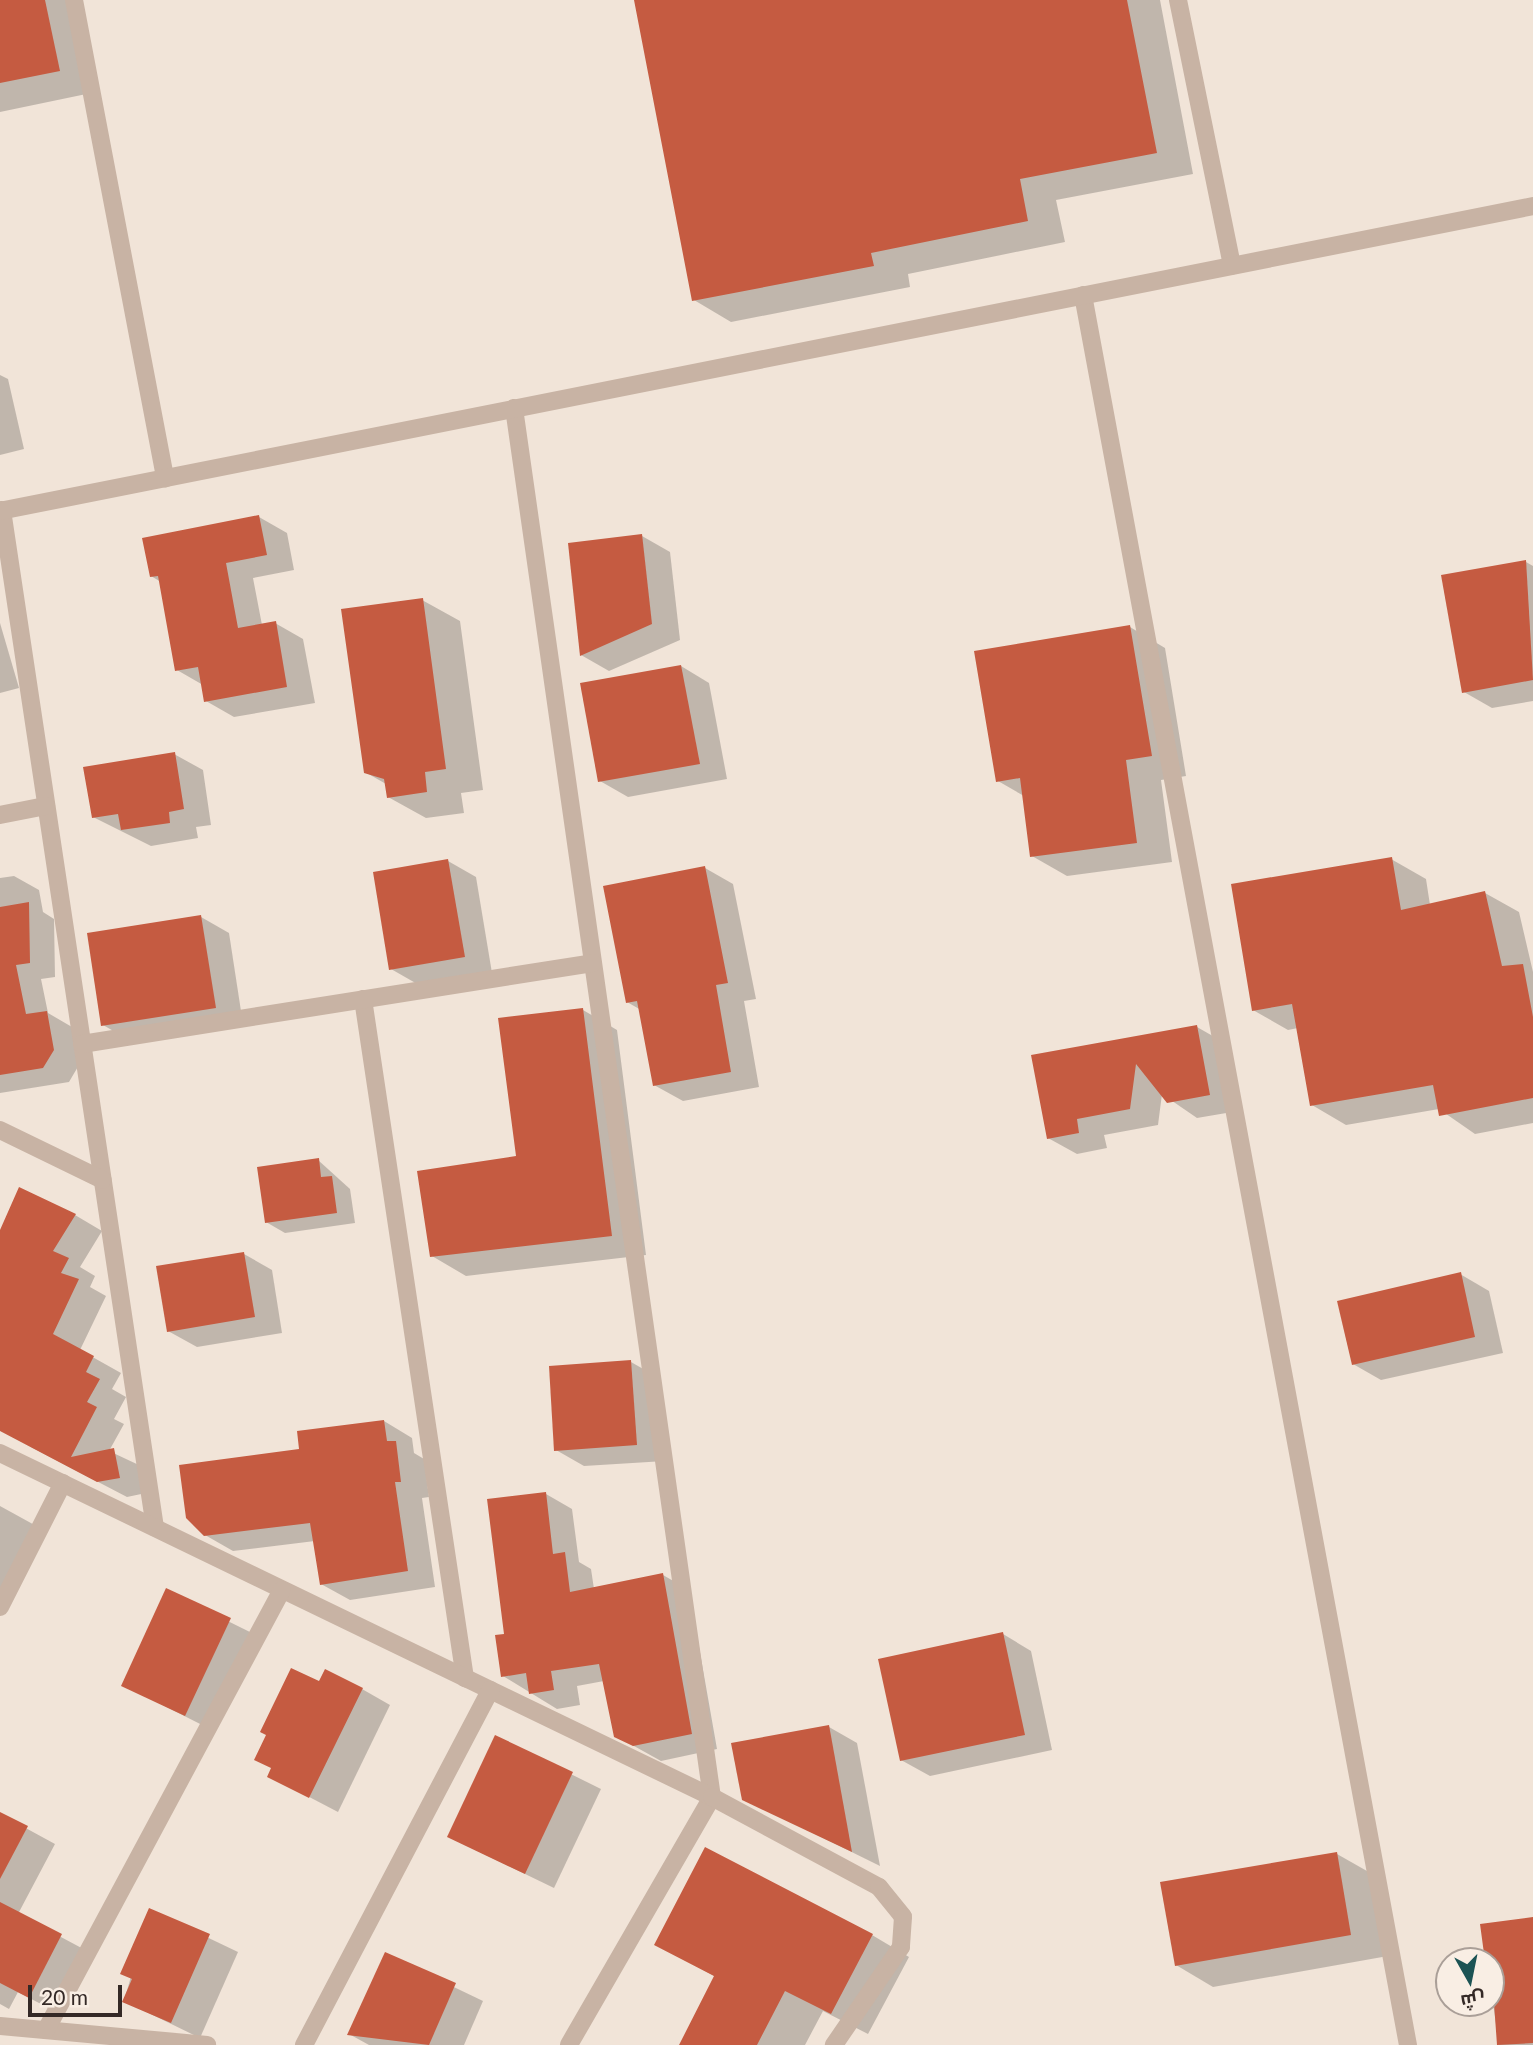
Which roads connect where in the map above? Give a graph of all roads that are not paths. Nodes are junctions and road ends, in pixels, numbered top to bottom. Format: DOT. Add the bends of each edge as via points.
graph roads {
  1 [pos="74,0"];
  2 [pos="1178,0"];
  3 [pos="1533,206"];
  4 [pos="1232,266"];
  5 [pos="1083,295"];
  6 [pos="514,408"];
  7 [pos="165,478"];
  8 [pos="1,510"];
  9 [pos="46,806"];
  10 [pos="0,815"];
  11 [pos="593,963"];
  12 [pos="363,999"];
  13 [pos="82,1044"];
  14 [pos="0,1130"];
  15 [pos="103,1180"];
  16 [pos="0,1453"];
  17 [pos="63,1483"];
  18 [pos="155,1528"];
  19 [pos="282,1590"];
  20 [pos="0,1606"];
  21 [pos="465,1678"];
  22 [pos="491,1690"];
  23 [pos="712,1797"];
  24 [pos="0,2025"];
  25 [pos="46,2030"];
  26 [pos="207,2045"];
  27 [pos="304,2045"];
  28 [pos="569,2045"];
  29 [pos="834,2045"];
  30 [pos="1408,2045"];
  1 -- 7 [label="street"];
  2 -- 4 [label="street"];
  3 -- 4 [label="street"];
  4 -- 5 [label="street"];
  5 -- 6 [label="street"];
  5 -- 30 [label="street"];
  6 -- 7 [label="street"];
  6 -- 11 [label="street"];
  7 -- 8 [label="street"];
  8 -- 9 [label="street"];
  9 -- 10 [label="street"];
  9 -- 13 [label="street"];
  11 -- 12 [label="street"];
  11 -- 23 [label="street"];
  12 -- 13 [label="street"];
  12 -- 21 [label="street"];
  13 -- 15 [label="street"];
  14 -- 15 [label="street"];
  15 -- 18 [label="street"];
  16 -- 17 [label="street"];
  17 -- 18 [label="street"];
  17 -- 20 [label="street"];
  18 -- 19 [label="street"];
  19 -- 21 [label="street"];
  19 -- 25 [label="street"];
  21 -- 22 [label="street"];
  22 -- 23 [label="street"];
  22 -- 27 [label="street"];
  23 -- 28 [label="street"];
  23 -- 29 [label="street" via="879,1887 902,1917 901,1947"];
  24 -- 25 [label="street"];
  25 -- 26 [label="street"];
}
